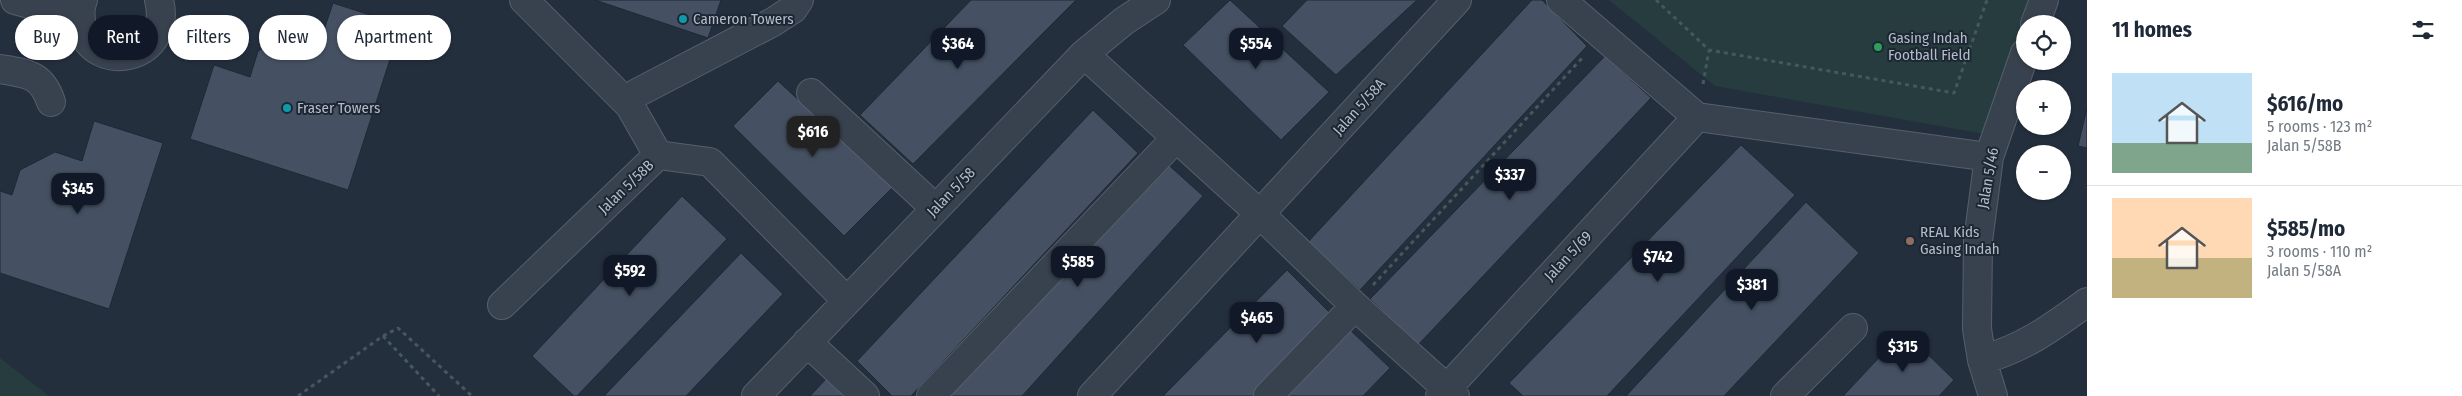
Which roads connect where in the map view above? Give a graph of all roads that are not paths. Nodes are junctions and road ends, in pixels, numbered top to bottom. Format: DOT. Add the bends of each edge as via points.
graph roads {
  1 [pos="14,0"];
  2 [pos="159,0"];
  3 [pos="524,0"];
  4 [pos="1156,0"];
  5 [pos="1457,0"];
  6 [pos="1561,0"];
  7 [pos="2044,0"];
  8 [pos="801,2"];
  9 [pos="82,9"];
  10 [pos="2038,15"];
  11 [pos="1084,54"];
  12 [pos="0,69"];
  13 [pos="2019,70"];
  14 [pos="811,93"];
  15 [pos="633,99"];
  16 [pos="51,102"];
  17 [pos="1697,118"];
  18 [pos="1176,138"];
  19 [pos="667,157"];
  20 [pos="1988,157"];
  21 [pos="935,208"];
  22 [pos="1261,215"];
  23 [pos="846,300"];
  24 [pos="2087,302"];
  25 [pos="502,305"];
  26 [pos="1355,306"];
  27 [pos="1853,328"];
  28 [pos="807,342"];
  29 [pos="1982,360"];
  30 [pos="1447,393"];
  31 [pos="756,396"];
  32 [pos="865,396"];
  33 [pos="930,396"];
  34 [pos="1092,396"];
  35 [pos="1268,396"];
  36 [pos="1785,396"];
  37 [pos="1993,396"];
  1 -- 9 [label="street"];
  2 -- 9 [label="street" via="160,26 147,47 136,54 123,56 110,55 89,42 82,30"];
  3 -- 15 [label="street"];
  4 -- 11 [label="street, Jalan 5/58"];
  5 -- 22 [label="street, Jalan 5/58A"];
  6 -- 17 [label="street"];
  7 -- 10 [label="street"];
  8 -- 15 [label="street" via="773,22"];
  11 -- 18 [label="street"];
  11 -- 21 [label="street, Jalan 5/58"];
  12 -- 16 [label="street" via="29,74 47,90"];
  13 -- 20 [label="street, Jalan 5/46"];
  14 -- 21 [label="street"];
  15 -- 19 [label="street"];
  17 -- 20 [label="street"];
  17 -- 30 [label="street, Jalan 5/69"];
  18 -- 22 [label="street"];
  18 -- 33 [label="street"];
  19 -- 23 [label="street, Jalan 5/58B" via="710,162"];
  19 -- 25 [label="street, Jalan 5/58B"];
  20 -- 29 [label="street, Jalan 5/46" via="1978,241 1977,330"];
  21 -- 23 [label="street, Jalan 5/58"];
  22 -- 26 [label="street"];
  22 -- 34 [label="street, Jalan 5/58A"];
  23 -- 28 [label="street, Jalan 5/58"];
  24 -- 29 [label="street" via="2032,340 2010,352"];
  26 -- 30 [label="street"];
  26 -- 35 [label="street"];
  27 -- 36 [label="street"];
  28 -- 31 [label="street, Jalan 5/58"];
  28 -- 32 [label="street"];
  29 -- 37 [label="street, Jalan 5/46"];
}
